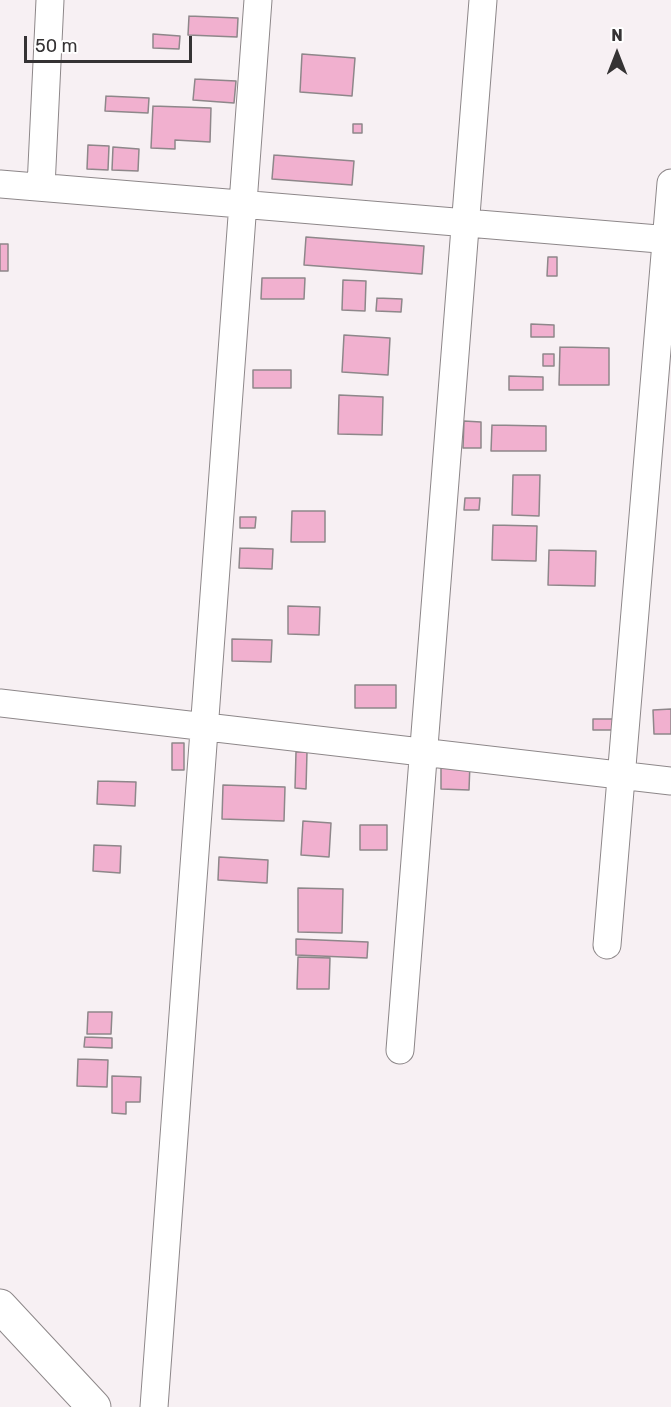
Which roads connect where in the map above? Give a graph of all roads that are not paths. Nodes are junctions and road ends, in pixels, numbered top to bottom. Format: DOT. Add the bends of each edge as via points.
graph roads {
  1 [pos="50,0"];
  2 [pos="258,0"];
  3 [pos="483,0"];
  4 [pos="671,183"];
  5 [pos="0,184"];
  6 [pos="41,187"];
  7 [pos="243,204"];
  8 [pos="466,223"];
  9 [pos="669,240"];
  10 [pos="0,703"];
  11 [pos="204,727"];
  12 [pos="424,752"];
  13 [pos="621,775"];
  14 [pos="671,781"];
  15 [pos="607,945"];
  16 [pos="400,1050"];
  17 [pos="0,1306"];
  18 [pos="94,1407"];
  19 [pos="154,1407"];
  1 -- 6 [label="street"];
  2 -- 7 [label="street"];
  3 -- 8 [label="street"];
  4 -- 9 [label="street"];
  5 -- 6 [label="street"];
  6 -- 7 [label="street"];
  7 -- 8 [label="street"];
  7 -- 11 [label="street"];
  8 -- 9 [label="street"];
  8 -- 12 [label="street"];
  9 -- 13 [label="street"];
  10 -- 11 [label="street"];
  11 -- 12 [label="street"];
  11 -- 19 [label="street"];
  12 -- 13 [label="street"];
  12 -- 16 [label="street"];
  13 -- 14 [label="street"];
  13 -- 15 [label="street"];
  17 -- 18 [label="street"];
}
